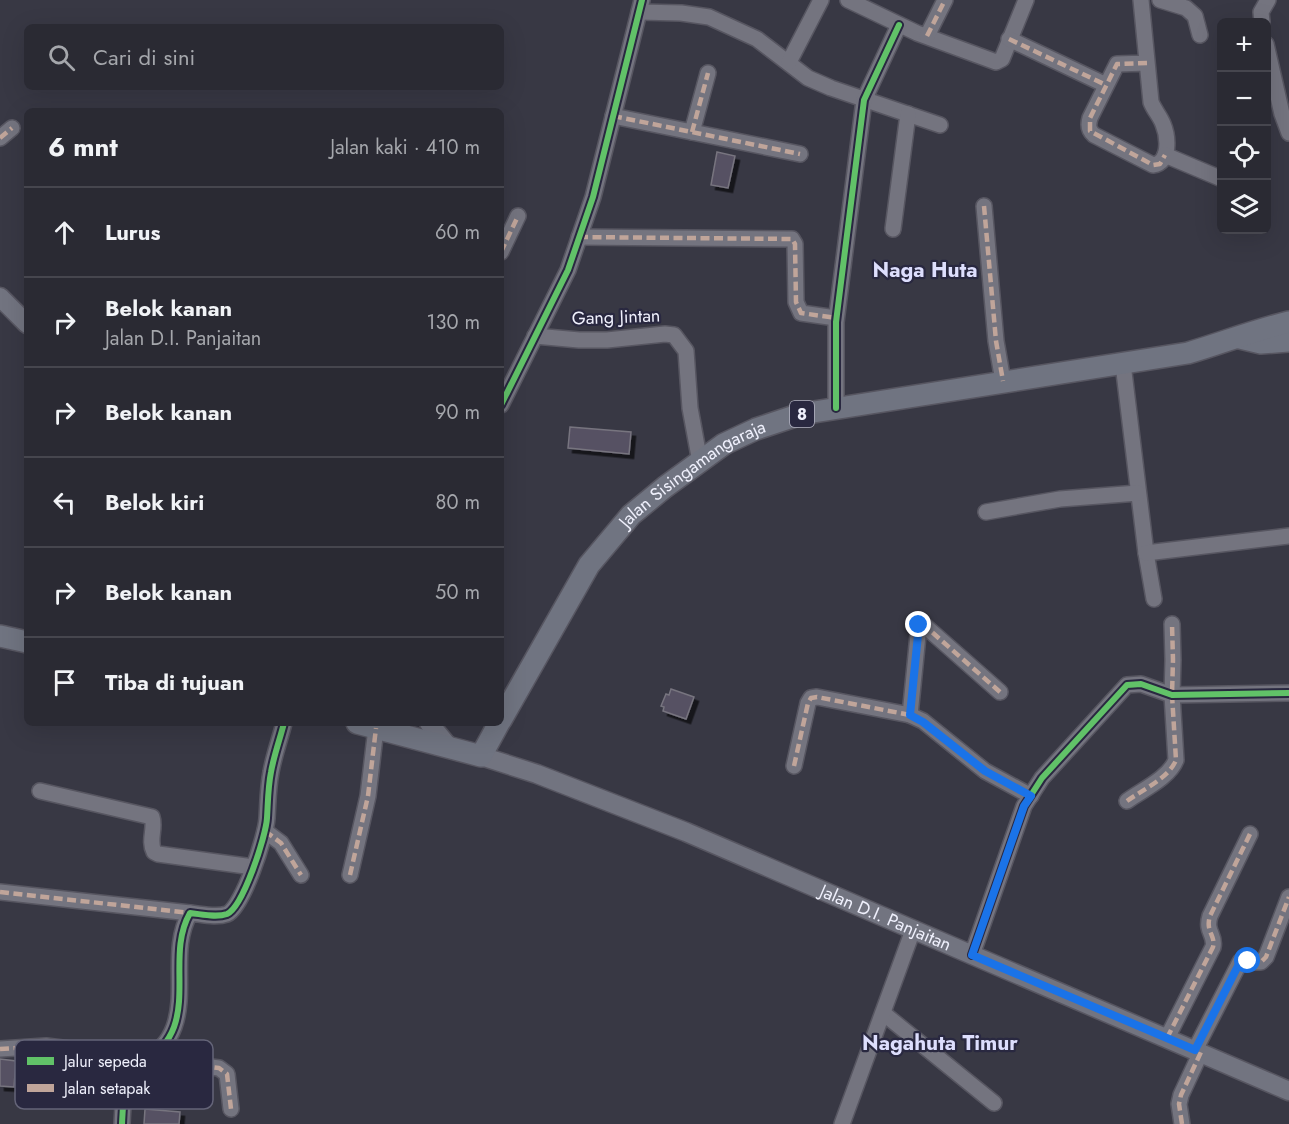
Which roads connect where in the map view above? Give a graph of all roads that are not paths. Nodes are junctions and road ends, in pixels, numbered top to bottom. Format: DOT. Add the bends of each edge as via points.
graph roads {
  1 [pos="821,0"];
  2 [pos="848,0"];
  3 [pos="945,0"];
  4 [pos="1026,0"];
  5 [pos="1141,0"];
  6 [pos="1160,0"];
  7 [pos="1268,0"];
  8 [pos="641,6"];
  9 [pos="1262,18"];
  10 [pos="899,25"];
  11 [pos="1200,35"];
  12 [pos="927,36"];
  13 [pos="1009,39"];
  14 [pos="789,62"];
  15 [pos="1147,63"];
  16 [pos="1271,66"];
  17 [pos="708,73"];
  18 [pos="1106,85"];
  19 [pos="864,100"];
  20 [pos="908,114"];
  21 [pos="613,117"];
  22 [pos="940,125"];
  23 [pos="692,132"];
  24 [pos="1289,133"];
  25 [pos="800,154"];
  26 [pos="1165,155"];
  27 [pos="1217,177"];
  28 [pos="984,206"];
  29 [pos="518,216"];
  30 [pos="893,229"];
  31 [pos="579,237"];
  32 [pos="504,246"];
  33 [pos="0,297"];
  34 [pos="24,318"];
  35 [pos="836,318"];
  36 [pos="1289,322"];
  37 [pos="535,336"];
  38 [pos="1240,338"];
  39 [pos="1289,341"];
  40 [pos="1123,364"];
  41 [pos="1003,381"];
  42 [pos="505,387"];
  43 [pos="836,408"];
  44 [pos="700,462"];
  45 [pos="1138,493"];
  46 [pos="986,512"];
  47 [pos="1289,536"];
  48 [pos="1146,553"];
  49 [pos="1154,599"];
  50 [pos="1172,624"];
  51 [pos="0,636"];
  52 [pos="24,641"];
  53 [pos="1000,692"];
  54 [pos="1289,693"];
  55 [pos="1172,695"];
  56 [pos="504,715"];
  57 [pos="910,715"];
  58 [pos="283,726"];
  59 [pos="366,726"];
  60 [pos="431,726"];
  61 [pos="498,726"];
  62 [pos="448,746"];
  63 [pos="481,756"];
  64 [pos="794,766"];
  65 [pos="40,791"];
  66 [pos="1031,796"];
  67 [pos="1127,801"];
  68 [pos="265,831"];
  69 [pos="1250,834"];
  70 [pos="253,867"];
  71 [pos="301,874"];
  72 [pos="350,874"];
  73 [pos="0,892"];
  74 [pos="1289,897"];
  75 [pos="190,914"];
  76 [pos="913,930"];
  77 [pos="972,955"];
  78 [pos="883,1013"];
  79 [pos="1167,1038"];
  80 [pos="169,1040"];
  81 [pos="15,1048"];
  82 [pos="0,1049"];
  83 [pos="1198,1051"];
  84 [pos="213,1067"];
  85 [pos="1289,1090"];
  86 [pos="994,1104"];
  87 [pos="123,1109"];
  88 [pos="231,1109"];
  89 [pos="122,1124"];
  90 [pos="842,1124"];
  91 [pos="1182,1124"];
  1 -- 14 [label="street"];
  2 -- 10 [label="street"];
  3 -- 12 [label="street"];
  4 -- 13 [label="street"];
  5 -- 15 [label="street"];
  6 -- 11 [label="street" via="1186,8 1195,16"];
  7 -- 9 [label="street"];
  8 -- 14 [label="street" via="709,17 757,39"];
  8 -- 21 [label="street"];
  10 -- 12 [label="street"];
  10 -- 19 [label="street"];
  12 -- 13 [label="street" via="996,63 1002,59"];
  13 -- 18 [label="street"];
  14 -- 19 [label="street" via="808,78"];
  15 -- 18 [label="street" via="1117,64"];
  15 -- 26 [label="street" via="1151,102 1166,136"];
  16 -- 24 [label="street"];
  17 -- 23 [label="street"];
  18 -- 26 [label="street" via="1090,118 1090,131 1153,165 1160,164"];
  19 -- 20 [label="street"];
  19 -- 35 [label="street"];
  20 -- 22 [label="street"];
  20 -- 30 [label="street"];
  21 -- 23 [label="street"];
  21 -- 31 [label="street"];
  23 -- 25 [label="street"];
  26 -- 27 [label="street"];
  28 -- 41 [label="street"];
  29 -- 32 [label="street"];
  31 -- 35 [label="street" via="788,238 795,244 796,302 801,313"];
  31 -- 37 [label="street" via="568,270"];
  33 -- 34 [label="main road"];
  35 -- 43 [label="street"];
  36 -- 38 [label="highway, Jalan Sisingamangaraja / 8"];
  37 -- 42 [label="street"];
  37 -- 44 [label="street, Gang Jintan" via="607,340 674,335 686,351 690,408"];
  38 -- 39 [label="highway, Jalan Sisingamangaraja / 8" via="1261,343"];
  38 -- 40 [label="highway, Jalan Sisingamangaraja / 8" via="1188,353"];
  40 -- 41 [label="highway, Jalan Sisingamangaraja / 8"];
  40 -- 45 [label="street"];
  41 -- 43 [label="highway, Jalan Sisingamangaraja / 8"];
  43 -- 44 [label="highway, Jalan Sisingamangaraja / 8" via="801,414 756,429 724,444"];
  44 -- 56 [label="highway, Jalan Sisingamangaraja / 8" via="631,515 589,565"];
  45 -- 46 [label="street" via="1060,499"];
  45 -- 48 [label="street"];
  47 -- 48 [label="street"];
  48 -- 49 [label="street"];
  50 -- 55 [label="street"];
  51 -- 52 [label="highway"];
  53 -- 57 [label="street" via="921,624"];
  54 -- 55 [label="street"];
  55 -- 66 [label="street" via="1141,684 1126,685 1042,778"];
  55 -- 67 [label="street" via="1177,753 1173,766"];
  57 -- 64 [label="street" via="811,698"];
  57 -- 66 [label="street" via="985,771"];
  58 -- 68 [label="street" via="268,788"];
  59 -- 62 [label="highway"];
  59 -- 72 [label="street" via="368,796"];
  60 -- 62 [label="main road"];
  61 -- 63 [label="highway, Jalan Sisingamangaraja / 8"];
  62 -- 63 [label="highway"];
  63 -- 76 [label="main road, Jalan D.I. Panjaitan" via="686,832"];
  65 -- 70 [label="street" via="152,817 151,845 158,854"];
  66 -- 77 [label="street" via="1024,806"];
  68 -- 70 [label="street"];
  68 -- 71 [label="street" via="281,843"];
  69 -- 79 [label="street" via="1210,916 1208,928 1213,947"];
  70 -- 75 [label="street" via="236,907 228,914"];
  73 -- 75 [label="street"];
  74 -- 83 [label="street" via="1266,957 1261,962 1240,962"];
  75 -- 80 [label="street" via="180,946 175,1025"];
  76 -- 77 [label="main road, Jalan D.I. Panjaitan"];
  76 -- 78 [label="street"];
  77 -- 79 [label="main road, Jalan D.I. Panjaitan"];
  78 -- 86 [label="street"];
  78 -- 90 [label="street"];
  79 -- 83 [label="main road, Jalan D.I. Panjaitan"];
  81 -- 82 [label="street"];
  83 -- 85 [label="main road, Jalan D.I. Panjaitan"];
  83 -- 91 [label="street" via="1179,1104"];
  84 -- 88 [label="street" via="224,1071"];
  87 -- 89 [label="street"];
}
